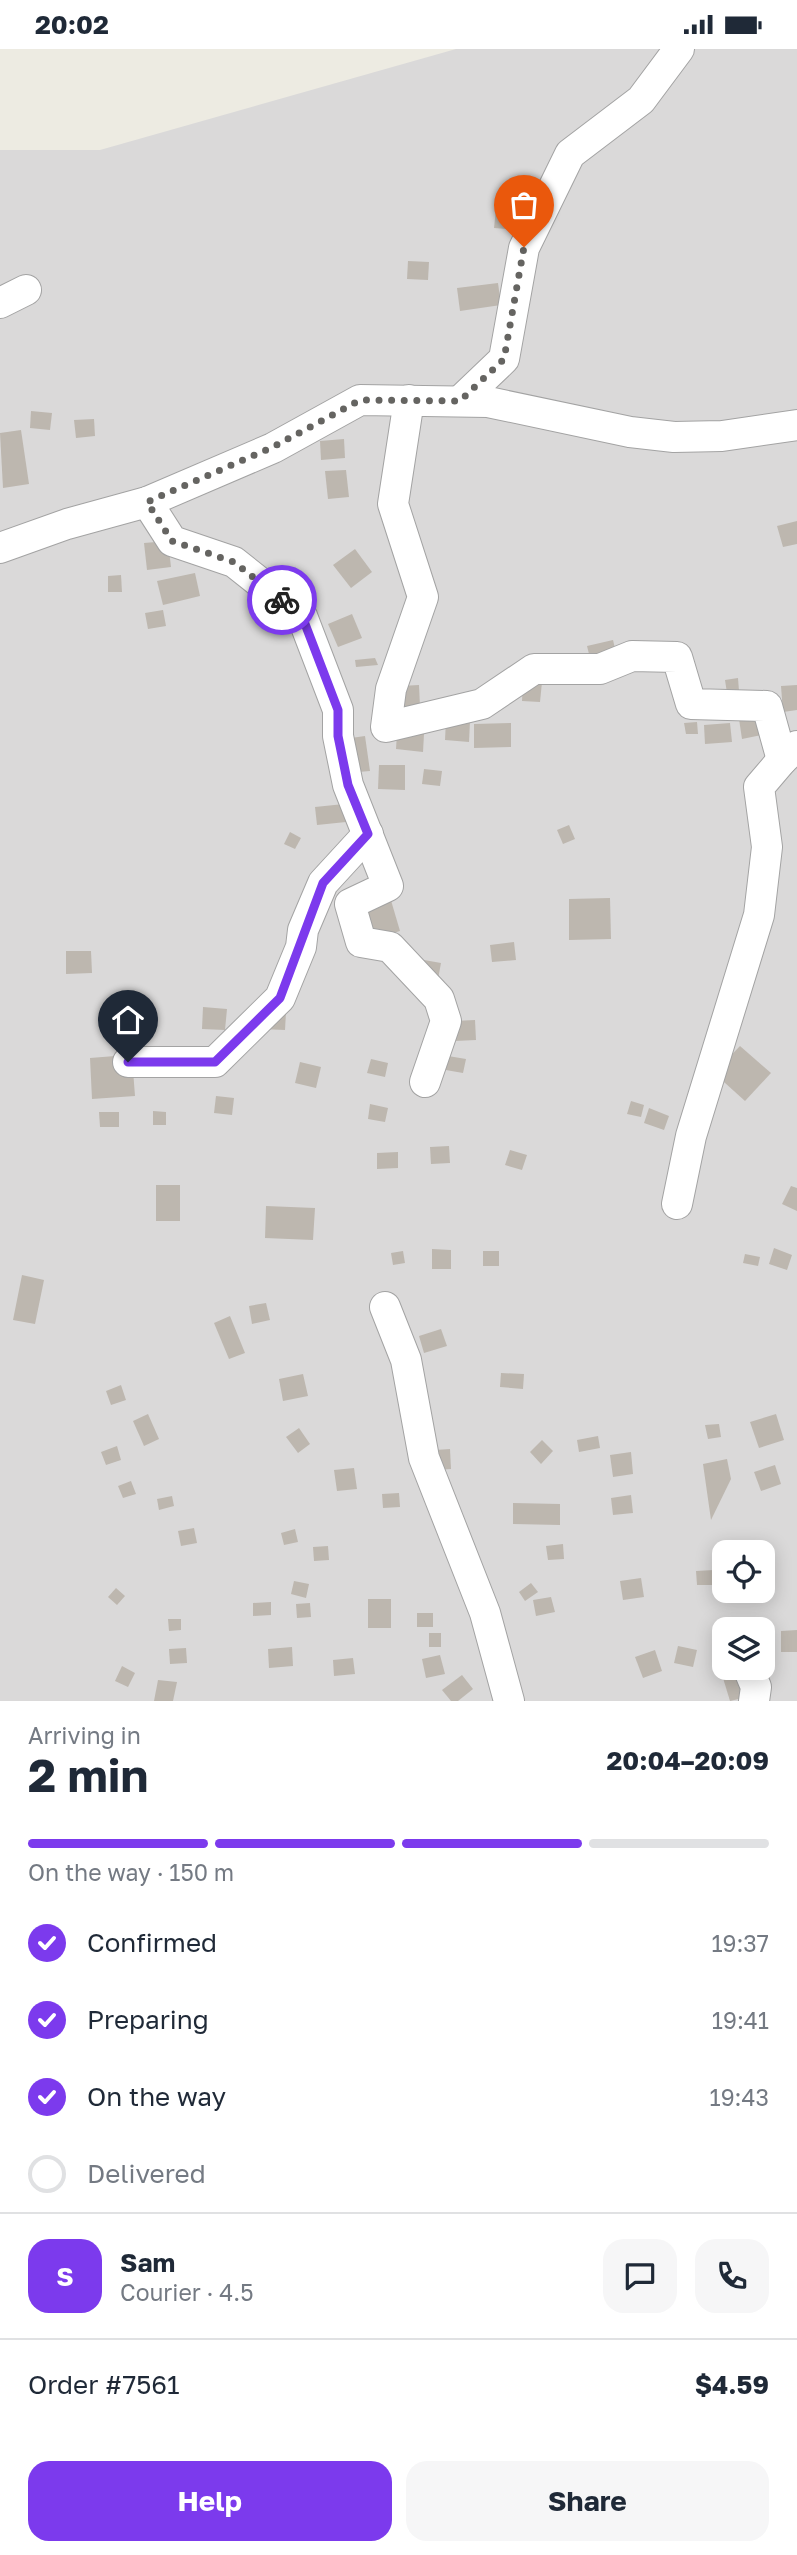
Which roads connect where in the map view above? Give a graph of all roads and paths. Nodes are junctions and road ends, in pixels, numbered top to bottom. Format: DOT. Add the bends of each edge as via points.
graph roads {
  1 [pos="679,49"];
  2 [pos="409,400"];
  3 [pos="460,401"];
  4 [pos="797,425"];
  5 [pos="147,502"];
  6 [pos="0,548"];
  7 [pos="789,753"];
  8 [pos="368,834"];
  9 [pos="128,1062"];
  10 [pos="425,1082"];
  11 [pos="677,1204"];
  12 [pos="385,1307"];
  13 [pos="753,1680"];
  14 [pos="509,1701"];
  15 [pos="754,1701"];
  1 -- 3 [label="street" via="642,100 570,154 524,247 504,359"];
  2 -- 3 [label="street"];
  2 -- 5 [label="street" via="360,400 273,447"];
  2 -- 7 [label="street" via="393,504 423,597 391,689 386,727 482,703 534,669 600,669 632,656 677,657 691,704 767,706"];
  3 -- 4 [label="street" via="488,402 674,437 722,436"];
  5 -- 6 [label="street"];
  5 -- 8 [label="street" via="172,541 234,562 302,616 338,710 348,785"];
  7 -- 11 [label="street" via="760,787 767,848 759,915 691,1136"];
  8 -- 9 [label="street" via="323,883 280,998 215,1062"];
  8 -- 10 [label="street" via="388,887 350,904 361,942 390,947 439,999 446,1021"];
  12 -- 14 [label="street" via="407,1360 424,1458 485,1613"];
  13 -- 15 [label="street"];
}
